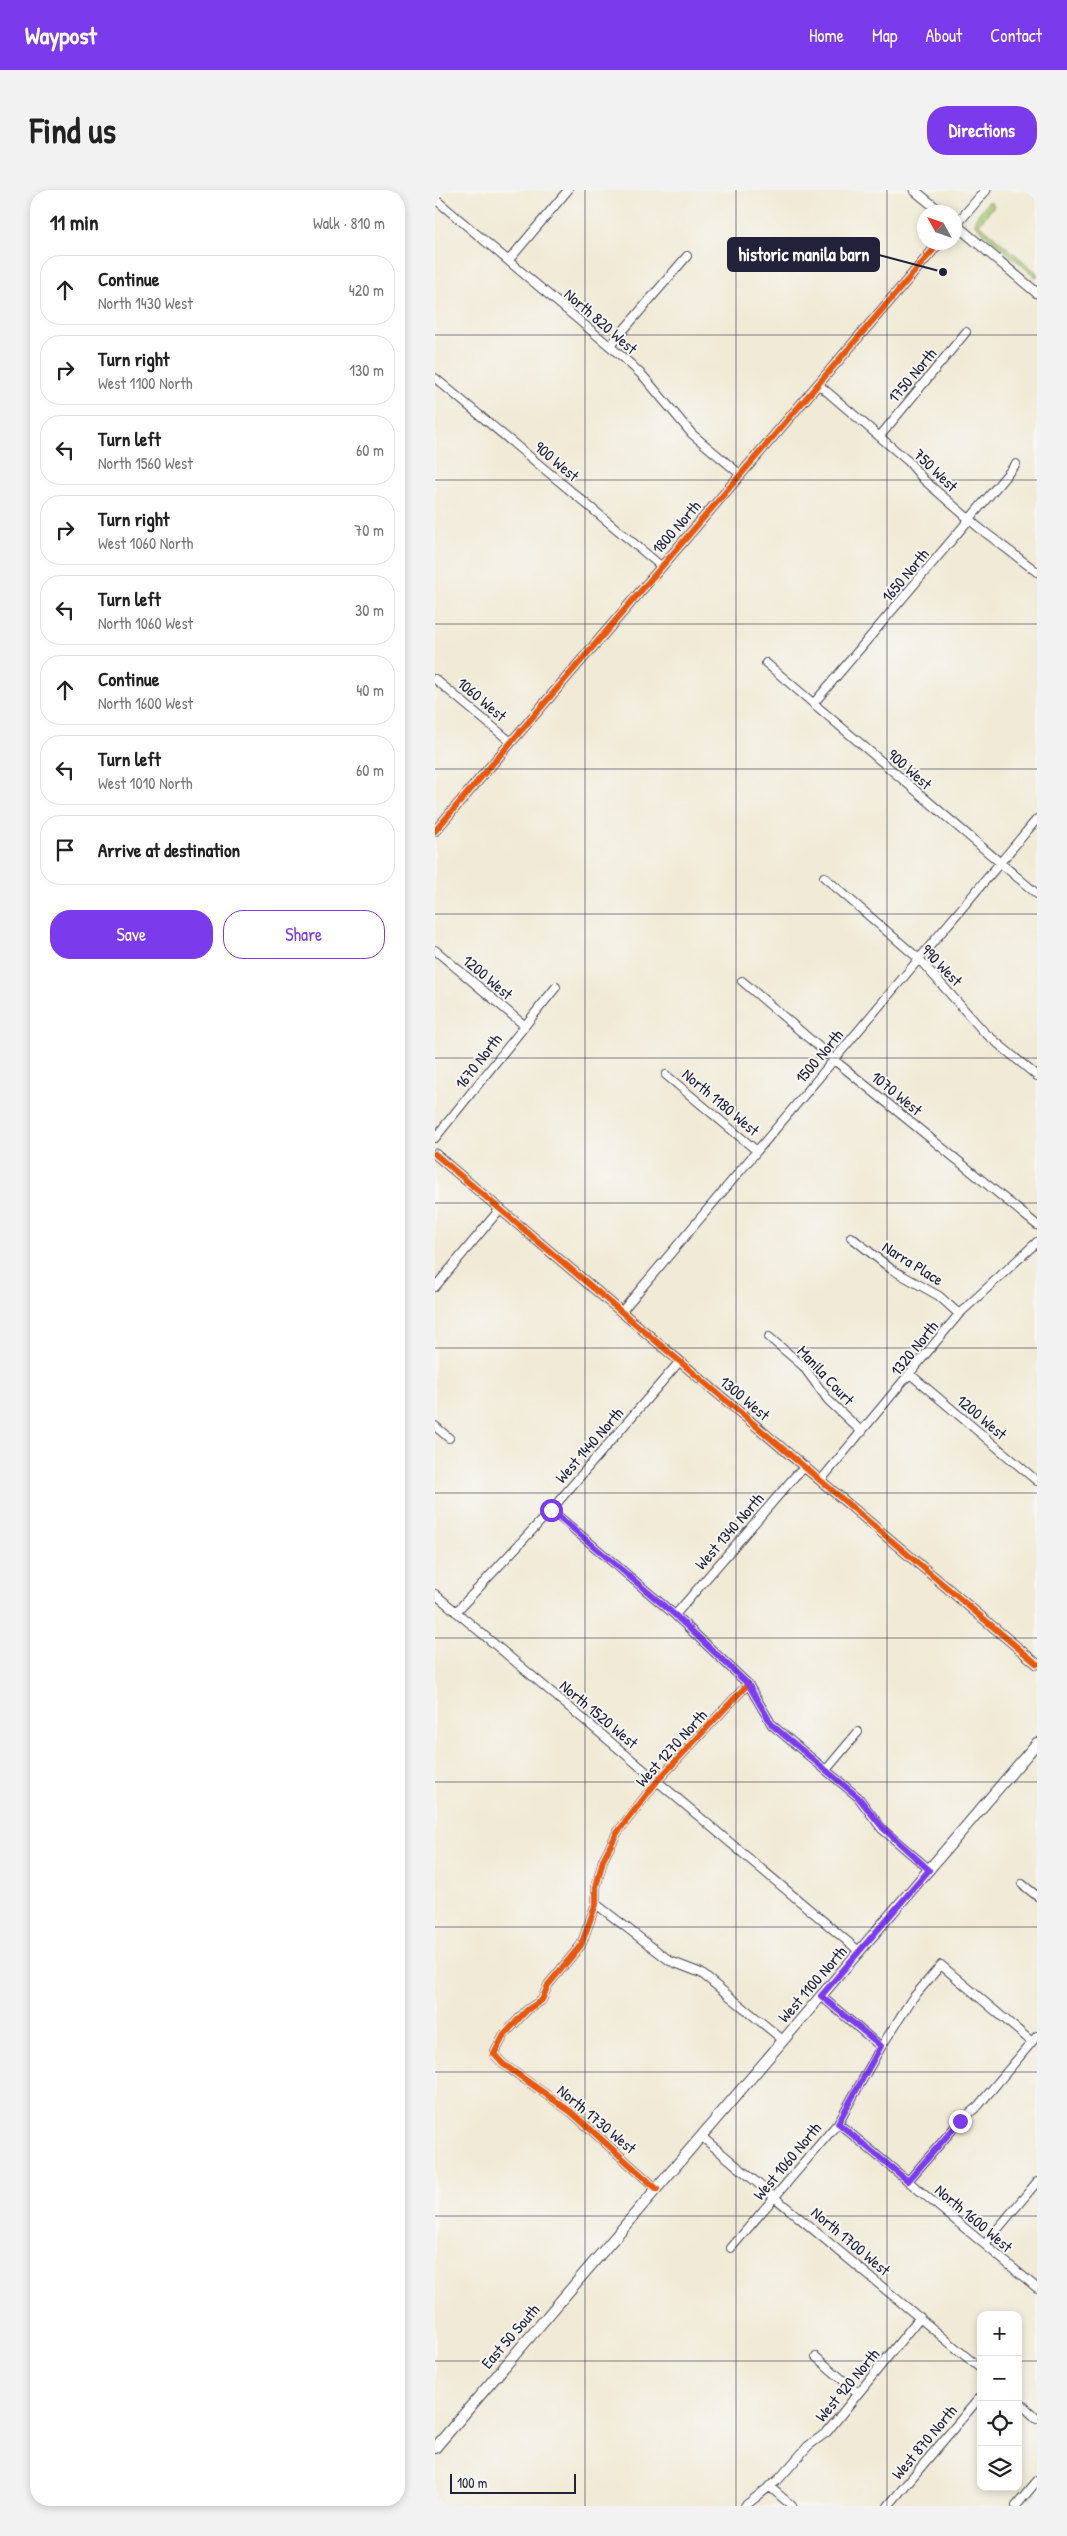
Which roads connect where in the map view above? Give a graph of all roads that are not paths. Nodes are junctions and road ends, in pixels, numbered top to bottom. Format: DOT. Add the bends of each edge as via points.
graph roads {
  1 [pos="568,190"];
  2 [pos="914,190"];
  3 [pos="986,190"];
  4 [pos="435,199"];
  5 [pos="932,205"];
  6 [pos="962,217"];
  7 [pos="962,231"];
  8 [pos="933,250"];
  9 [pos="687,256"];
  10 [pos="509,260"];
  11 [pos="1037,293"];
  12 [pos="967,332"];
  13 [pos="610,346"];
  14 [pos="435,378"];
  15 [pos="818,384"];
  16 [pos="880,436"];
  17 [pos="1016,464"];
  18 [pos="740,474"];
  19 [pos="969,520"];
  20 [pos="661,566"];
  21 [pos="1037,572"];
  22 [pos="766,663"];
  23 [pos="435,679"];
  24 [pos="814,703"];
  25 [pos="511,742"];
  26 [pos="1037,819"];
  27 [pos="435,831"];
  28 [pos="999,863"];
  29 [pos="824,877"];
  30 [pos="1037,894"];
  31 [pos="435,950"];
  32 [pos="919,959"];
  33 [pos="742,980"];
  34 [pos="556,987"];
  35 [pos="524,1025"];
  36 [pos="833,1059"];
  37 [pos="666,1075"];
  38 [pos="1037,1076"];
  39 [pos="435,1138"];
  40 [pos="757,1151"];
  41 [pos="435,1154"];
  42 [pos="500,1209"];
  43 [pos="1037,1225"];
  44 [pos="851,1237"];
  45 [pos="1037,1242"];
  46 [pos="435,1287"];
  47 [pos="622,1311"];
  48 [pos="959,1314"];
  49 [pos="769,1337"];
  50 [pos="680,1361"];
  51 [pos="910,1374"];
  52 [pos="435,1426"];
  53 [pos="862,1432"];
  54 [pos="449,1438"];
  55 [pos="806,1467"];
  56 [pos="821,1480"];
  57 [pos="1037,1481"];
  58 [pos="551,1510"];
  59 [pos="435,1594"];
  60 [pos="456,1612"];
  61 [pos="675,1615"];
  62 [pos="1037,1664"];
  63 [pos="748,1684"];
  64 [pos="858,1732"];
  65 [pos="1037,1742"];
  66 [pos="826,1770"];
  67 [pos="658,1780"];
  68 [pos="929,1870"];
  69 [pos="1023,1884"];
  70 [pos="1037,1896"];
  71 [pos="596,1904"];
  72 [pos="860,1952"];
  73 [pos="821,1996"];
  74 [pos="1035,2039"];
  75 [pos="783,2040"];
  76 [pos="881,2046"];
  77 [pos="494,2054"];
  78 [pos="838,2123"];
  79 [pos="702,2137"];
  80 [pos="908,2181"];
  81 [pos="1037,2182"];
  82 [pos="657,2189"];
  83 [pos="775,2197"];
  84 [pos="985,2244"];
  85 [pos="609,2245"];
  86 [pos="731,2248"];
  87 [pos="1037,2288"];
  88 [pos="920,2317"];
  89 [pos="816,2357"];
  90 [pos="977,2365"];
  91 [pos="858,2393"];
  92 [pos="977,2401"];
  93 [pos="1022,2406"];
  94 [pos="1037,2419"];
  95 [pos="435,2448"];
  96 [pos="1037,2481"];
  97 [pos="769,2486"];
  98 [pos="745,2506"];
  99 [pos="792,2506"];
  100 [pos="888,2506"];
  101 [pos="1016,2506"];
  1 -- 10 [label="street"];
  2 -- 5 [label="street"];
  3 -- 6 [label="street"];
  4 -- 10 [label="street, North 820 West"];
  7 -- 11 [label="street"];
  8 -- 15 [label="street, 1800 North"];
  9 -- 13 [label="street"];
  10 -- 13 [label="street, North 820 West"];
  12 -- 16 [label="street, 1750 North"];
  13 -- 18 [label="street, North 820 West" via="644,377 692,434"];
  14 -- 20 [label="street, 900 West"];
  15 -- 16 [label="street, 750 West"];
  15 -- 18 [label="street, 1800 North"];
  16 -- 19 [label="street, 750 West"];
  17 -- 19 [label="street, 1650 North"];
  18 -- 20 [label="street, 1800 North"];
  19 -- 21 [label="street, 750 West"];
  19 -- 24 [label="street, 1650 North"];
  20 -- 25 [label="street, 1800 North"];
  22 -- 24 [label="street, 900 West"];
  23 -- 25 [label="street, 1060 West"];
  24 -- 28 [label="street, 900 West"];
  25 -- 27 [label="street, 1800 North"];
  26 -- 28 [label="street, 1500 North"];
  28 -- 30 [label="street, 900 West"];
  28 -- 32 [label="street, 1500 North"];
  29 -- 32 [label="street, 990 West"];
  31 -- 35 [label="street, 1200 West"];
  32 -- 36 [label="street, 1500 North"];
  32 -- 38 [label="street, 990 West" via="984,1032"];
  33 -- 36 [label="street, 1070 West"];
  34 -- 35 [label="street, 1670 North"];
  35 -- 39 [label="street, 1670 North"];
  36 -- 40 [label="street, 1500 North"];
  36 -- 43 [label="street, 1070 West"];
  37 -- 40 [label="street, North 1180 West"];
  40 -- 47 [label="street, 1500 North"];
  41 -- 42 [label="street, 1300 West"];
  42 -- 46 [label="street"];
  42 -- 47 [label="street, 1300 West"];
  44 -- 48 [label="street, Narra Place" via="891,1269 939,1296"];
  45 -- 48 [label="street, 1320 North"];
  47 -- 50 [label="street, 1300 West"];
  48 -- 51 [label="street, 1320 North"];
  49 -- 53 [label="street, Manila Court" via="803,1366 828,1400"];
  50 -- 55 [label="street, 1300 West"];
  50 -- 58 [label="street, West 1440 North"];
  51 -- 53 [label="street, 1320 North"];
  51 -- 57 [label="street, 1200 West"];
  52 -- 54 [label="street"];
  53 -- 56 [label="street, 1320 North"];
  55 -- 56 [label="street, 1300 West"];
  55 -- 61 [label="street, West 1340 North"];
  56 -- 62 [label="street, 1300 West"];
  58 -- 60 [label="street, West 1440 North"];
  58 -- 61 [label="street"];
  59 -- 60 [label="street, North 1520 West"];
  60 -- 67 [label="street, North 1520 West"];
  61 -- 63 [label="street"];
  63 -- 66 [label="street" via="772,1725"];
  63 -- 67 [label="street, West 1270 North"];
  64 -- 66 [label="street"];
  65 -- 68 [label="main road, West 1100 North"];
  66 -- 68 [label="street" via="858,1797 883,1828"];
  67 -- 71 [label="street, West 1270 North" via="617,1833 603,1860"];
  67 -- 72 [label="street, North 1520 West"];
  68 -- 72 [label="main road, West 1100 North"];
  69 -- 70 [label="street"];
  71 -- 75 [label="street" via="670,1962 701,1972"];
  71 -- 77 [label="street, West 1270 North" via="581,1945 548,1985 542,2000 527,2010 504,2035"];
  72 -- 73 [label="main road, West 1100 North"];
  73 -- 75 [label="main road, West 1100 North"];
  73 -- 76 [label="street"];
  74 -- 76 [label="street, West 1060 North" via="941,1964 912,1999"];
  74 -- 80 [label="street"];
  75 -- 79 [label="main road, West 1100 North"];
  76 -- 78 [label="street, West 1060 North"];
  77 -- 82 [label="street, North 1730 West" via="503,2064 571,2112"];
  78 -- 80 [label="street, North 1600 West"];
  78 -- 83 [label="street, West 1060 North"];
  79 -- 82 [label="main road, West 1100 North"];
  79 -- 83 [label="street, North 1700 West"];
  80 -- 84 [label="street, North 1600 West"];
  81 -- 84 [label="street"];
  82 -- 85 [label="main road, West 1100 North"];
  83 -- 86 [label="street, West 1060 North"];
  83 -- 88 [label="street, North 1700 West"];
  84 -- 87 [label="street, North 1600 West"];
  85 -- 95 [label="main road, East 50 South"];
  88 -- 90 [label="street, North 1700 West"];
  88 -- 91 [label="street, West 920 North"];
  89 -- 91 [label="street"];
  91 -- 97 [label="street, West 920 North" via="827,2432 808,2446"];
  92 -- 100 [label="street, West 870 North"];
  93 -- 94 [label="street"];
  96 -- 101 [label="street"];
  97 -- 98 [label="street, West 920 North"];
  97 -- 99 [label="street"];
}
